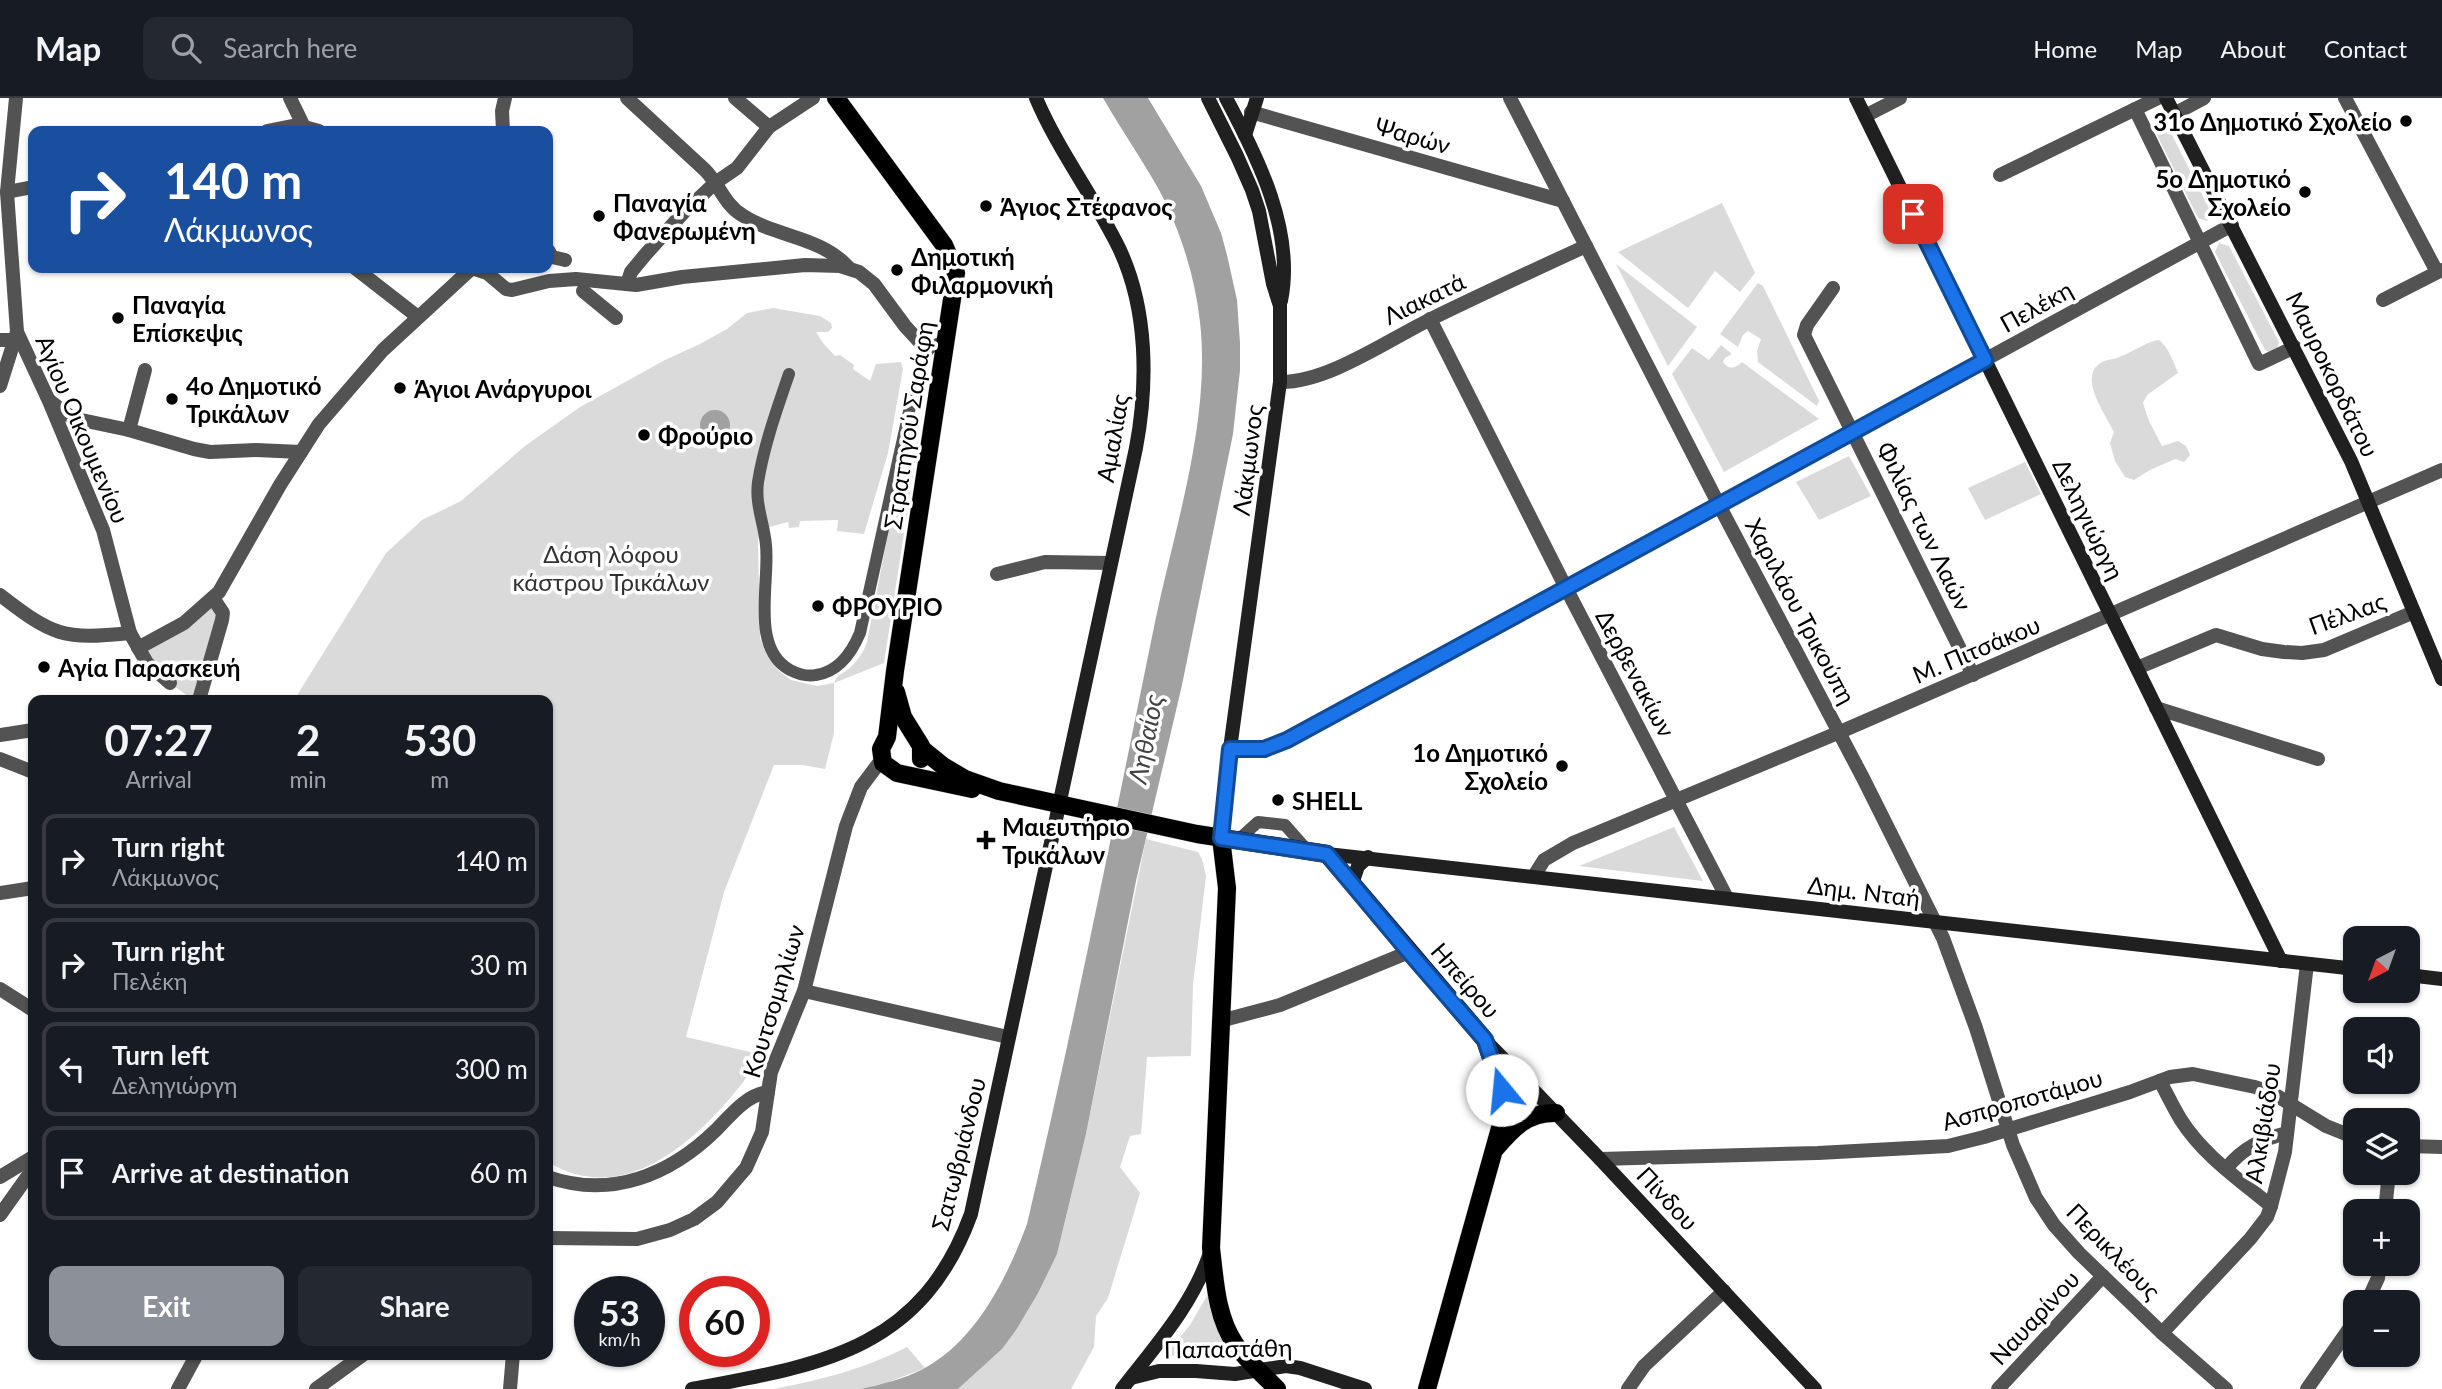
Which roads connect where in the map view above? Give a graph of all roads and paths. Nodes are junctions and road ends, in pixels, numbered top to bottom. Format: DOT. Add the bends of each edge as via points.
graph roads {
  1 [pos="16,98"];
  2 [pos="290,98"];
  3 [pos="505,98"];
  4 [pos="627,98"];
  5 [pos="735,98"];
  6 [pos="813,98"];
  7 [pos="836,98"];
  8 [pos="1036,98"];
  9 [pos="1208,98"];
  10 [pos="1226,98"];
  11 [pos="1257,98"];
  12 [pos="1510,98"];
  13 [pos="1856,98"];
  14 [pos="1900,98"];
  15 [pos="2158,98"];
  16 [pos="2166,98"];
  17 [pos="2204,98"];
  18 [pos="2346,98"];
  19 [pos="2135,109"];
  20 [pos="1251,112"];
  21 [pos="2174,114"];
  22 [pos="1865,116"];
  23 [pos="304,126"];
  24 [pos="503,126"];
  25 [pos="769,127"];
  26 [pos="1245,135"];
  27 [pos="2000,174"];
  28 [pos="715,183"];
  29 [pos="28,188"];
  30 [pos="7,192"];
  31 [pos="1563,201"];
  32 [pos="2232,225"];
  33 [pos="2199,243"];
  34 [pos="1586,246"];
  35 [pos="553,257"];
  36 [pos="565,260"];
  37 [pos="849,268"];
  38 [pos="2439,271"];
  39 [pos="361,273"];
  40 [pos="466,273"];
  41 [pos="487,273"];
  42 [pos="627,284"];
  43 [pos="580,285"];
  44 [pos="1833,288"];
  45 [pos="2383,300"];
  46 [pos="1280,306"];
  47 [pos="418,317"];
  48 [pos="616,318"];
  49 [pos="1430,319"];
  50 [pos="16,336"];
  51 [pos="0,340"];
  52 [pos="946,341"];
  53 [pos="2295,347"];
  54 [pos="927,350"];
  55 [pos="1985,360"];
  56 [pos="145,370"];
  57 [pos="789,374"];
  58 [pos="1280,382"];
  59 [pos="0,386"];
  60 [pos="49,401"];
  61 [pos="129,430"];
  62 [pos="1853,432"];
  63 [pos="301,452"];
  64 [pos="2442,470"];
  65 [pos="2370,502"];
  66 [pos="1719,505"];
  67 [pos="1111,562"];
  68 [pos="997,575"];
  69 [pos="1566,588"];
  70 [pos="0,595"];
  71 [pos="213,598"];
  72 [pos="2414,612"];
  73 [pos="2111,615"];
  74 [pos="130,633"];
  75 [pos="138,648"];
  76 [pos="2137,668"];
  77 [pos="895,671"];
  78 [pos="1973,675"];
  79 [pos="2442,679"];
  80 [pos="170,683"];
  81 [pos="200,695"];
  82 [pos="2157,708"];
  83 [pos="28,731"];
  84 [pos="1840,732"];
  85 [pos="0,735"];
  86 [pos="887,737"];
  87 [pos="919,743"];
  88 [pos="1230,749"];
  89 [pos="0,759"];
  90 [pos="882,759"];
  91 [pos="2318,759"];
  92 [pos="28,770"];
  93 [pos="901,773"];
  94 [pos="999,791"];
  95 [pos="1677,801"];
  96 [pos="1058,803"];
  97 [pos="1229,840"];
  98 [pos="1327,854"];
  99 [pos="1368,857"];
  100 [pos="1534,876"];
  101 [pos="1352,884"];
  102 [pos="28,889"];
  103 [pos="0,893"];
  104 [pos="1727,898"];
  105 [pos="1935,922"];
  106 [pos="1409,952"];
  107 [pos="2281,961"];
  108 [pos="2307,964"];
  109 [pos="2343,968"];
  110 [pos="2420,976"];
  111 [pos="2442,979"];
  112 [pos="0,989"];
  113 [pos="803,991"];
  114 [pos="28,1007"];
  115 [pos="1220,1021"];
  116 [pos="1008,1037"];
  117 [pos="1485,1040"];
  118 [pos="2160,1081"];
  119 [pos="768,1092"];
  120 [pos="2290,1104"];
  121 [pos="1556,1112"];
  122 [pos="2008,1130"];
  123 [pos="2287,1133"];
  124 [pos="2343,1133"];
  125 [pos="2420,1146"];
  126 [pos="2442,1147"];
  127 [pos="1494,1150"];
  128 [pos="1600,1158"];
  129 [pos="28,1160"];
  130 [pos="2225,1169"];
  131 [pos="0,1177"];
  132 [pos="28,1178"];
  133 [pos="553,1178"];
  134 [pos="2271,1206"];
  135 [pos="0,1215"];
  136 [pos="553,1238"];
  137 [pos="1211,1248"];
  138 [pos="2103,1276"];
  139 [pos="1724,1291"];
  140 [pos="2162,1333"];
  141 [pos="2343,1338"];
  142 [pos="194,1360"];
  143 [pos="356,1360"];
  144 [pos="512,1360"];
  145 [pos="1260,1370"];
  146 [pos="1126,1384"];
  147 [pos="2007,1386"];
  148 [pos="178,1389"];
  149 [pos="316,1389"];
  150 [pos="510,1389"];
  151 [pos="692,1389"];
  152 [pos="1277,1389"];
  153 [pos="1365,1389"];
  154 [pos="1427,1389"];
  155 [pos="1628,1389"];
  156 [pos="1815,1389"];
  157 [pos="2226,1389"];
  158 [pos="2307,1389"];
  1 -- 30 [label="street, Αγίου Οικουμενίου"];
  2 -- 23 [label="street"];
  3 -- 24 [label="street"];
  4 -- 28 [label="street"];
  5 -- 25 [label="street"];
  6 -- 25 [label="street"];
  7 -- 52 [label="main road, Στρατηγού Σαράφη" via="954,264 955,291"];
  8 -- 67 [label="street, Αμαλίας" via="1122,255 1140,326 1143,409"];
  9 -- 46 [label="street, Λάκμωνος" via="1252,190"];
  10 -- 26 [label="street"];
  11 -- 20 [label="street"];
  12 -- 31 [label="street, Χαριλάου Τρικούπη"];
  13 -- 22 [label="street, Δεληγιώργη"];
  14 -- 22 [label="street"];
  15 -- 19 [label="street"];
  16 -- 21 [label="street, Μαυροκορδάτου"];
  17 -- 21 [label="street"];
  18 -- 38 [label="street"];
  19 -- 27 [label="street"];
  19 -- 33 [label="street"];
  20 -- 26 [label="street"];
  20 -- 31 [label="street, Ψαρών"];
  21 -- 32 [label="street, Μαυροκορδάτου"];
  22 -- 55 [label="street, Δεληγιώργη"];
  25 -- 28 [label="street" via="737,168"];
  26 -- 46 [label="street" via="1276,215 1284,287"];
  28 -- 37 [label="street" via="723,197 753,222 817,245"];
  28 -- 42 [label="street" via="645,255"];
  29 -- 30 [label="street"];
  30 -- 50 [label="street, Αγίου Οικουμενίου"];
  31 -- 34 [label="street, Χαριλάου Τρικούπη"];
  32 -- 33 [label="street, Πελέκη"];
  32 -- 53 [label="street, Μαυροκορδάτου"];
  33 -- 53 [label="street" via="2259,364"];
  33 -- 55 [label="street, Πελέκη"];
  34 -- 49 [label="street, Λιακατά"];
  34 -- 66 [label="street, Χαριλάου Τρικούπη"];
  35 -- 36 [label="street"];
  37 -- 42 [label="street" via="805,265"];
  37 -- 54 [label="street" via="874,284"];
  38 -- 45 [label="street"];
  39 -- 47 [label="street"];
  40 -- 47 [label="street"];
  41 -- 43 [label="street" via="512,290 549,281"];
  42 -- 43 [label="street"];
  43 -- 48 [label="street"];
  44 -- 62 [label="street, Φιλίας των Λαών" via="1804,335"];
  46 -- 58 [label="street, Λάκμωνος"];
  47 -- 63 [label="street" via="361,373"];
  49 -- 58 [label="street, Λιακατά" via="1325,373 1298,383"];
  49 -- 69 [label="street, Δερβενακίων"];
  50 -- 51 [label="street"];
  50 -- 59 [label="street"];
  50 -- 60 [label="street, Αγίου Οικουμενίου"];
  52 -- 54 [label="lane"];
  52 -- 77 [label="main road, Στρατηγού Σαράφη"];
  53 -- 65 [label="street, Μαυροκορδάτου"];
  54 -- 57 [label="lane" via="893,478 860,633 841,663 817,676 797,673 781,663 768,645 766,630 766,544 757,491"];
  55 -- 62 [label="street, Πελέκη"];
  55 -- 73 [label="street, Δεληγιώργη"];
  56 -- 61 [label="street"];
  58 -- 88 [label="street, Λάκμωνος"];
  60 -- 61 [label="street" via="72,418"];
  60 -- 74 [label="street, Αγίου Οικουμενίου" via="103,530"];
  61 -- 63 [label="street" via="210,452"];
  62 -- 66 [label="street, Πελέκη"];
  62 -- 78 [label="street, Φιλίας των Λαών"];
  63 -- 71 [label="street"];
  64 -- 65 [label="street, Μ. Πιτσάκου"];
  65 -- 72 [label="street, Μαυροκορδάτου"];
  65 -- 73 [label="street, Μ. Πιτσάκου"];
  66 -- 69 [label="street, Πελέκη"];
  66 -- 84 [label="street, Χαριλάου Τρικούπη"];
  67 -- 68 [label="street" via="1045,562"];
  67 -- 96 [label="street, Αμαλίας"];
  69 -- 88 [label="street, Πελέκη" via="1287,740 1264,749"];
  69 -- 95 [label="street, Δερβενακίων"];
  70 -- 74 [label="street" via="40,624 67,635"];
  71 -- 75 [label="street" via="184,623"];
  71 -- 81 [label="street" via="223,613"];
  72 -- 76 [label="street, Πέλλας" via="2324,650 2262,649 2216,635"];
  72 -- 79 [label="street, Μαυροκορδάτου"];
  73 -- 76 [label="street, Δεληγιώργη"];
  73 -- 78 [label="street, Μ. Πιτσάκου"];
  74 -- 75 [label="street, Αγίου Οικουμενίου"];
  75 -- 80 [label="street, Αγίου Οικουμενίου"];
  76 -- 82 [label="street, Δεληγιώργη"];
  77 -- 86 [label="main road"];
  77 -- 87 [label="main road" via="900,711"];
  78 -- 84 [label="street, Μ. Πιτσάκου"];
  82 -- 91 [label="street"];
  82 -- 107 [label="street, Δεληγιώργη"];
  83 -- 85 [label="street"];
  84 -- 95 [label="street, Μ. Πιτσάκου"];
  84 -- 105 [label="street, Χαριλάου Τρικούπη"];
  86 -- 87 [label="main road" via="901,731"];
  86 -- 90 [label="main road"];
  87 -- 93 [label="main road" via="922,758 909,772"];
  87 -- 94 [label="main road" via="943,766"];
  88 -- 97 [label="street, Λάκμωνος"];
  89 -- 92 [label="street"];
  90 -- 93 [label="main road" via="888,768"];
  90 -- 113 [label="street, Κουτσομηλίων" via="861,787 848,819"];
  93 -- 94 [label="main road"];
  94 -- 96 [label="main road"];
  95 -- 100 [label="street, Μ. Πιτσάκου" via="1560,850 1544,860"];
  95 -- 104 [label="street, Δερβενακίων"];
  96 -- 97 [label="main road"];
  96 -- 116 [label="street, Σατωβριάνδου"];
  97 -- 98 [label="main road"];
  97 -- 115 [label="main road"];
  98 -- 99 [label="street, Δημ. Νταή"];
  98 -- 101 [label="main road, Ηπείρου"];
  99 -- 100 [label="street, Δημ. Νταή"];
  99 -- 101 [label="street" via="1358,866"];
  100 -- 104 [label="street, Δημ. Νταή"];
  101 -- 106 [label="main road, Ηπείρου"];
  102 -- 103 [label="street"];
  104 -- 105 [label="street, Δημ. Νταή"];
  105 -- 107 [label="street, Δημ. Νταή"];
  105 -- 122 [label="street, Περικλέους" via="1962,985"];
  106 -- 115 [label="street" via="1313,993"];
  106 -- 117 [label="main road, Ηπείρου"];
  107 -- 108 [label="street, Δημ. Νταή"];
  108 -- 109 [label="street, Δημ. Νταή"];
  108 -- 120 [label="street, Αλκιβιάδου"];
  110 -- 111 [label="street"];
  112 -- 114 [label="street"];
  113 -- 116 [label="street"];
  113 -- 119 [label="street, Κουτσομηλίων" via="774,1062"];
  115 -- 137 [label="main road"];
  116 -- 151 [label="street, Σατωβριάνδου" via="971,1214 955,1254 933,1289 897,1322 844,1352 770,1375"];
  117 -- 121 [label="street, Πίνδου"];
  117 -- 127 [label="main road, Ηπείρου" via="1503,1101"];
  118 -- 120 [label="street, Ασπροποτάμου" via="2193,1074 2225,1079"];
  118 -- 122 [label="street, Ασπροποτάμου"];
  118 -- 130 [label="street" via="2189,1131"];
  119 -- 133 [label="street" via="751,1098 692,1151 652,1175 594,1186"];
  119 -- 136 [label="street, Κουτσομηλίων" via="765,1120 752,1156 728,1191 704,1212 670,1230 638,1238"];
  120 -- 123 [label="street, Αλκιβιάδου"];
  120 -- 124 [label="street, Ασπροποτάμου"];
  121 -- 127 [label="main road" via="1526,1119"];
  121 -- 128 [label="street, Πίνδου"];
  122 -- 128 [label="street, Ασπροποτάμου" via="1948,1146 1913,1149"];
  122 -- 138 [label="street, Περικλέους" via="2041,1206"];
  123 -- 130 [label="street" via="2252,1145"];
  123 -- 134 [label="street, Αλκιβιάδου"];
  125 -- 126 [label="street"];
  127 -- 154 [label="main road, Ηπείρου"];
  128 -- 139 [label="street, Πίνδου"];
  129 -- 131 [label="street"];
  130 -- 134 [label="street"];
  132 -- 135 [label="street"];
  134 -- 140 [label="street, Αλκιβιάδου" via="2250,1239"];
  137 -- 145 [label="main road" via="1217,1297 1227,1328"];
  137 -- 146 [label="street" via="1188,1303"];
  138 -- 140 [label="street, Περικλέους"];
  138 -- 147 [label="street, Ναυαρίνου"];
  139 -- 155 [label="street" via="1644,1366"];
  139 -- 156 [label="street, Πίνδου"];
  140 -- 157 [label="street, Περικλέους"];
  141 -- 158 [label="street"];
  142 -- 148 [label="street"];
  143 -- 149 [label="street"];
  144 -- 150 [label="street"];
  145 -- 146 [label="street, Παπαστάθη" via="1236,1374 1173,1370 1146,1373"];
  145 -- 152 [label="main road"];
  145 -- 153 [label="street, Παπαστάθη" via="1292,1366"];
}
